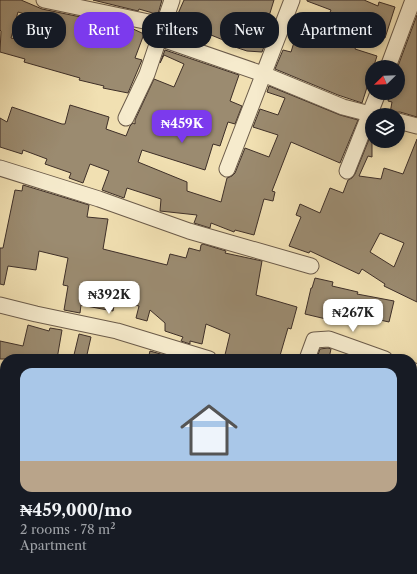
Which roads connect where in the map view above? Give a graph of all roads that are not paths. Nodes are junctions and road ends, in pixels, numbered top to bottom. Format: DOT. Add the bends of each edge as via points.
graph roads {
  1 [pos="44,0"];
  2 [pos="172,0"];
  3 [pos="292,0"];
  4 [pos="413,0"];
  5 [pos="168,12"];
  6 [pos="142,26"];
  7 [pos="155,48"];
  8 [pos="201,48"];
  9 [pos="391,60"];
  10 [pos="263,74"];
  11 [pos="365,113"];
  12 [pos="126,118"];
  13 [pos="405,123"];
  14 [pos="417,126"];
  15 [pos="365,131"];
  16 [pos="0,168"];
  17 [pos="227,168"];
  18 [pos="347,171"];
  19 [pos="311,266"];
  20 [pos="0,305"];
  21 [pos="193,354"];
  22 [pos="309,354"];
  23 [pos="371,354"];
  1 -- 6 [label="street"];
  2 -- 5 [label="street"];
  3 -- 10 [label="street"];
  4 -- 9 [label="street"];
  7 -- 12 [label="street"];
  8 -- 10 [label="street"];
  10 -- 11 [label="street" via="343,107"];
  10 -- 17 [label="street"];
  13 -- 14 [label="street"];
  15 -- 18 [label="street"];
  16 -- 19 [label="street" via="189,231"];
  20 -- 21 [label="street" via="118,331"];
  22 -- 23 [label="street" via="314,340 329,339"];
}
